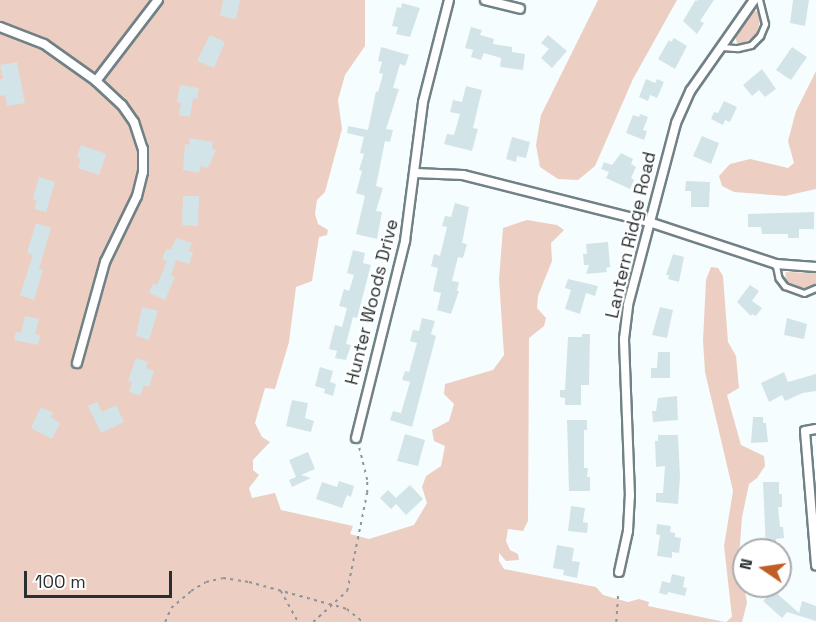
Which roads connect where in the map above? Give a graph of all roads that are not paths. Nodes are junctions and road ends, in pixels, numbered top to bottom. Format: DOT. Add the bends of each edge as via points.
graph roads {
  1 [pos="158,0"];
  2 [pos="449,0"];
  3 [pos="484,0"];
  4 [pos="754,0"];
  5 [pos="759,0"];
  6 [pos="520,9"];
  7 [pos="0,27"];
  8 [pos="722,47"];
  9 [pos="96,81"];
  10 [pos="415,173"];
  11 [pos="649,222"];
  12 [pos="776,264"];
  13 [pos="816,267"];
  14 [pos="816,288"];
  15 [pos="77,363"];
  16 [pos="816,429"];
  17 [pos="356,438"];
  18 [pos="816,566"];
  19 [pos="619,572"];
  1 -- 9 [label="street"];
  2 -- 10 [label="street, Hunter Woods Drive" via="423,102"];
  3 -- 6 [label="street"];
  4 -- 8 [label="street, Lantern Ridge Road"];
  5 -- 8 [label="lane" via="765,24 760,36 751,45"];
  7 -- 9 [label="street" via="44,44"];
  8 -- 11 [label="street, Lantern Ridge Road" via="691,90 676,123"];
  9 -- 15 [label="street" via="134,122 143,149 143,172 137,196 105,262"];
  10 -- 11 [label="street" via="463,175"];
  10 -- 17 [label="street, Hunter Woods Drive" via="405,241"];
  11 -- 12 [label="street"];
  11 -- 19 [label="street, Lantern Ridge Road" via="628,305 624,339 630,495 628,531"];
  12 -- 13 [label="street"];
  12 -- 14 [label="lane" via="784,286 804,292"];
  16 -- 18 [label="street" via="805,431"];
}
